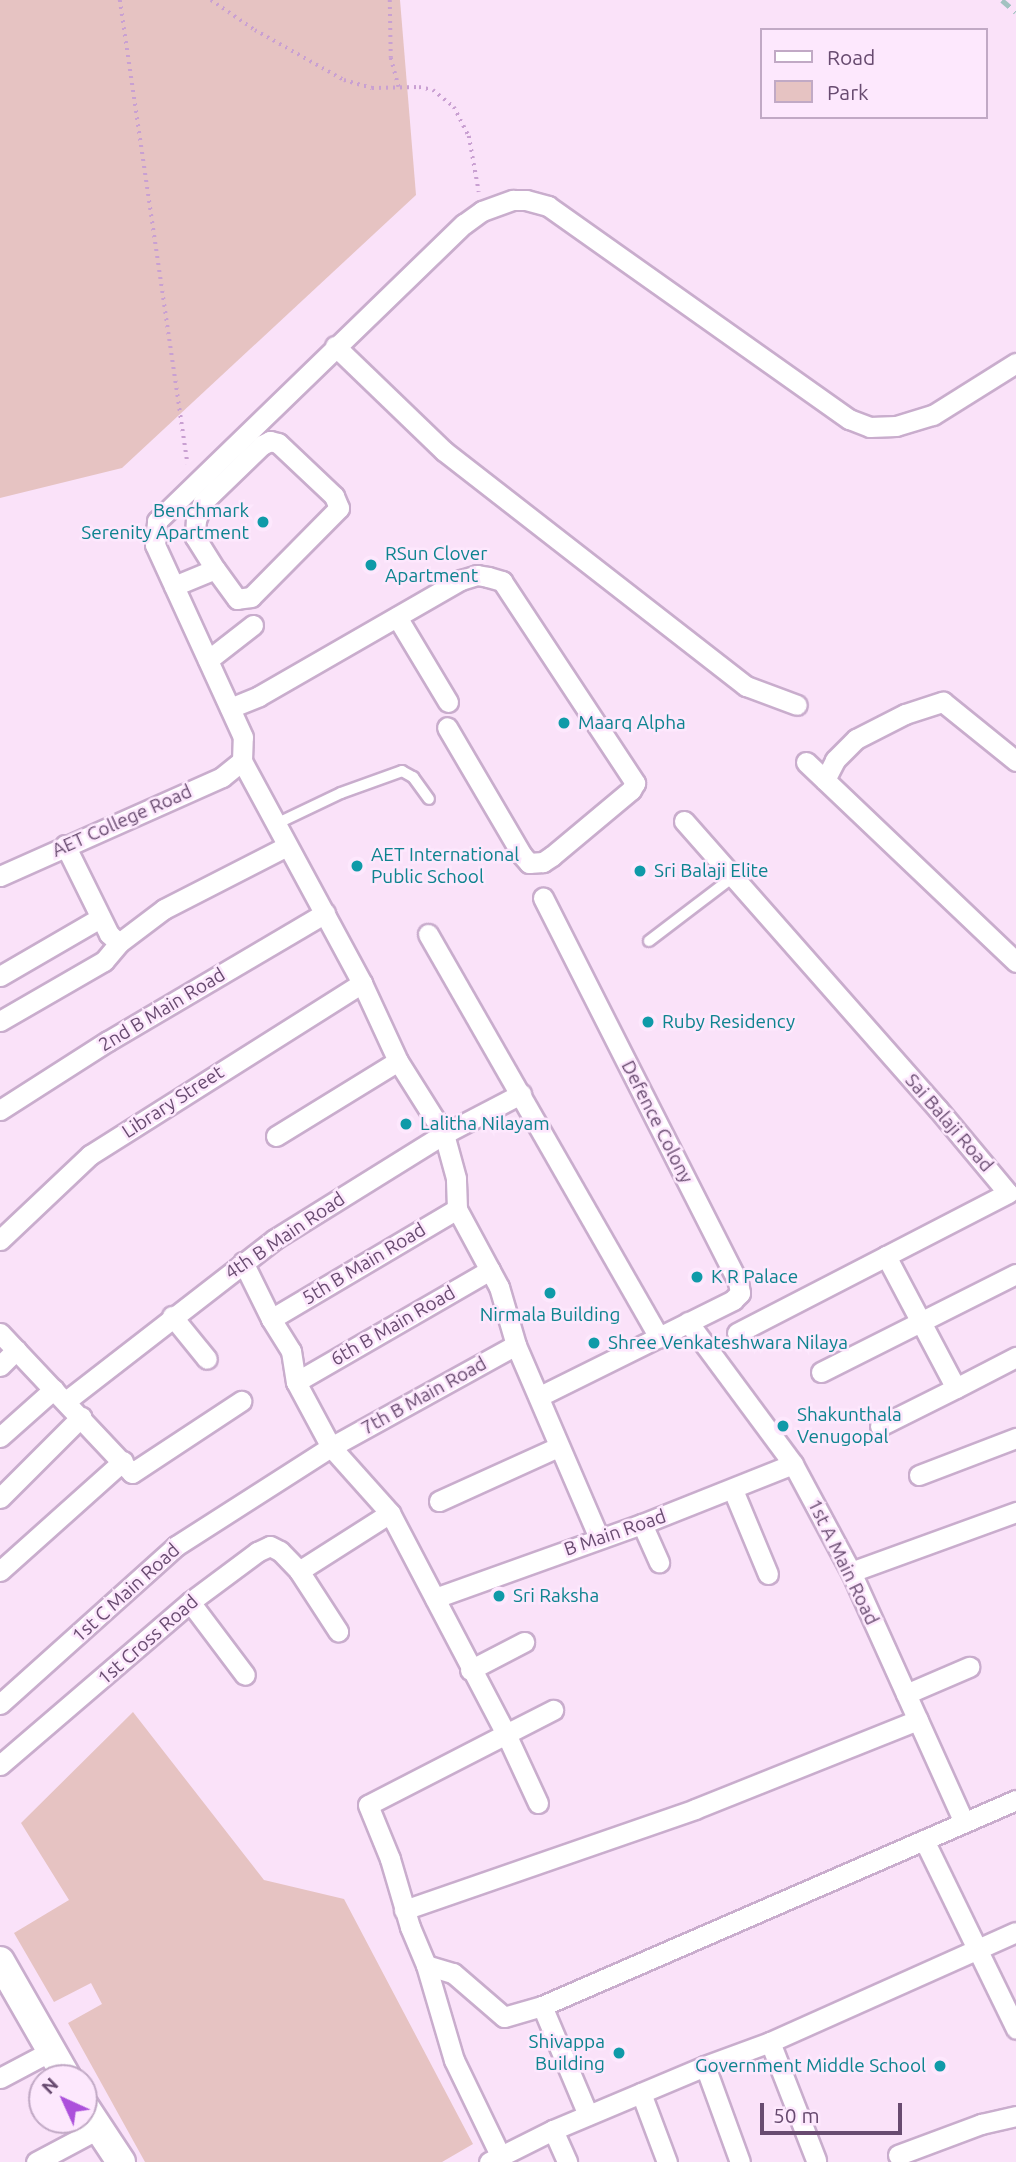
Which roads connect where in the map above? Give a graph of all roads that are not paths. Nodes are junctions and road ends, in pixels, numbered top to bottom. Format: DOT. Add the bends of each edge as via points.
graph roads {
  1 [pos="335,346"];
  2 [pos="1016,363"];
  3 [pos="215,569"];
  4 [pos="174,586"];
  5 [pos="397,617"];
  6 [pos="253,625"];
  7 [pos="208,660"];
  8 [pos="448,702"];
  9 [pos="797,705"];
  10 [pos="230,708"];
  11 [pos="447,727"];
  12 [pos="242,761"];
  13 [pos="1016,761"];
  14 [pos="806,762"];
  15 [pos="825,780"];
  16 [pos="429,799"];
  17 [pos="276,824"];
  18 [pos="683,829"];
  19 [pos="65,845"];
  20 [pos="287,846"];
  21 [pos="0,876"];
  22 [pos="733,877"];
  23 [pos="543,898"];
  24 [pos="325,913"];
  25 [pos="100,918"];
  26 [pos="428,934"];
  27 [pos="649,941"];
  28 [pos="119,943"];
  29 [pos="1016,962"];
  30 [pos="0,976"];
  31 [pos="362,983"];
  32 [pos="0,1021"];
  33 [pos="398,1061"];
  34 [pos="521,1094"];
  35 [pos="0,1110"];
  36 [pos="444,1134"];
  37 [pos="276,1136"];
  38 [pos="1012,1191"];
  39 [pos="457,1209"];
  40 [pos="0,1240"];
  41 [pos="886,1256"];
  42 [pos="243,1262"];
  43 [pos="490,1270"];
  44 [pos="1016,1274"];
  45 [pos="172,1316"];
  46 [pos="271,1319"];
  47 [pos="920,1321"];
  48 [pos="688,1322"];
  49 [pos="0,1333"];
  50 [pos="737,1333"];
  51 [pos="659,1337"];
  52 [pos="516,1345"];
  53 [pos="16,1350"];
  54 [pos="1016,1357"];
  55 [pos="207,1359"];
  56 [pos="0,1366"];
  57 [pos="821,1372"];
  58 [pos="296,1382"];
  59 [pos="956,1388"];
  60 [pos="60,1395"];
  61 [pos="540,1396"];
  62 [pos="241,1401"];
  63 [pos="80,1417"];
  64 [pos="880,1426"];
  65 [pos="0,1437"];
  66 [pos="1016,1438"];
  67 [pos="331,1447"];
  68 [pos="558,1447"];
  69 [pos="123,1461"];
  70 [pos="793,1464"];
  71 [pos="919,1475"];
  72 [pos="733,1490"];
  73 [pos="0,1498"];
  74 [pos="439,1501"];
  75 [pos="1016,1512"];
  76 [pos="390,1513"];
  77 [pos="642,1524"];
  78 [pos="599,1538"];
  79 [pos="659,1562"];
  80 [pos="0,1571"];
  81 [pos="299,1571"];
  82 [pos="851,1572"];
  83 [pos="768,1574"];
  84 [pos="435,1598"];
  85 [pos="190,1602"];
  86 [pos="338,1630"];
  87 [pos="524,1642"];
  88 [pos="969,1667"];
  89 [pos="470,1670"];
  90 [pos="245,1675"];
  91 [pos="906,1694"];
  92 [pos="0,1704"];
  93 [pos="553,1710"];
  94 [pos="918,1720"];
  95 [pos="506,1734"];
  96 [pos="0,1765"];
  97 [pos="1016,1800"];
  98 [pos="538,1802"];
  99 [pos="964,1822"];
  100 [pos="925,1840"];
  101 [pos="404,1910"];
  102 [pos="1016,1932"];
  103 [pos="977,1949"];
  104 [pos="0,1961"];
  105 [pos="426,1965"];
  106 [pos="542,2006"];
  107 [pos="1016,2029"];
  108 [pos="770,2042"];
  109 [pos="51,2051"];
  110 [pos="59,2064"];
  111 [pos="705,2066"];
  112 [pos="0,2078"];
  113 [pos="641,2093"];
  114 [pos="588,2115"];
  115 [pos="1016,2116"];
  116 [pos="98,2128"];
  117 [pos="553,2130"];
  118 [pos="71,2134"];
  119 [pos="898,2155"];
  120 [pos="494,2158"];
  121 [pos="816,2160"];
  122 [pos="36,2162"];
  123 [pos="121,2162"];
  124 [pos="568,2162"];
  125 [pos="667,2162"];
  126 [pos="740,2162"];
  1 -- 2 [label="street" via="464,224 482,211 526,200 548,206 849,419 870,427 897,426 933,415"];
  1 -- 4 [label="street" via="157,521 155,545"];
  1 -- 9 [label="street" via="444,451 746,686"];
  3 -- 3 [label="street" via="195,537 198,510 262,445 278,443 334,496 338,508 251,597 237,599"];
  3 -- 4 [label="street"];
  4 -- 7 [label="street"];
  5 -- 8 [label="street"];
  5 -- 10 [label="street"];
  5 -- 11 [label="street" via="461,580 477,575 502,581 635,783 551,856 530,863"];
  6 -- 7 [label="street"];
  7 -- 10 [label="street"];
  10 -- 12 [label="street" via="243,737"];
  12 -- 17 [label="street"];
  12 -- 19 [label="street, AET College Road" via="222,777"];
  13 -- 15 [label="street" via="943,702 905,713 856,739 835,760"];
  14 -- 15 [label="street"];
  15 -- 29 [label="street"];
  16 -- 17 [label="lane" via="413,777 402,771"];
  17 -- 20 [label="street"];
  18 -- 22 [label="street, Sai Balaji Road"];
  19 -- 21 [label="street, AET College Road"];
  19 -- 25 [label="street"];
  20 -- 24 [label="street"];
  20 -- 28 [label="street" via="164,909"];
  22 -- 27 [label="lane"];
  22 -- 38 [label="street, Sai Balaji Road"];
  23 -- 48 [label="street, Defence Colony" via="616,1028 738,1282 740,1293 733,1300"];
  24 -- 31 [label="street"];
  24 -- 35 [label="street, 2nd B Main Road"];
  25 -- 28 [label="street"];
  25 -- 30 [label="street"];
  26 -- 34 [label="street"];
  28 -- 32 [label="street" via="104,961"];
  31 -- 33 [label="street"];
  31 -- 40 [label="street, Library Street" via="90,1155"];
  33 -- 36 [label="street"];
  33 -- 37 [label="street"];
  34 -- 36 [label="street, 4th B Main Road"];
  34 -- 51 [label="street"];
  36 -- 39 [label="street" via="456,1178"];
  36 -- 42 [label="street, 4th B Main Road"];
  38 -- 41 [label="street, Sai Balaji Road"];
  39 -- 43 [label="street"];
  39 -- 46 [label="street, 5th B Main Road"];
  41 -- 47 [label="street"];
  41 -- 50 [label="street, Sai Balaji Road"];
  42 -- 45 [label="street, 4th B Main Road"];
  42 -- 46 [label="street"];
  43 -- 52 [label="street"];
  43 -- 58 [label="street, 6th B Main Road"];
  44 -- 47 [label="street"];
  45 -- 55 [label="street"];
  45 -- 60 [label="street, 4th B Main Road"];
  46 -- 58 [label="street" via="291,1350"];
  47 -- 57 [label="street"];
  47 -- 59 [label="street"];
  48 -- 51 [label="street, Defence Colony"];
  48 -- 70 [label="street, 1st A Main Road"];
  49 -- 53 [label="street"];
  51 -- 61 [label="street, Defence Colony"];
  52 -- 61 [label="street"];
  52 -- 67 [label="street, 7th B Main Road"];
  53 -- 56 [label="street"];
  53 -- 60 [label="street"];
  54 -- 59 [label="street"];
  58 -- 67 [label="street"];
  59 -- 64 [label="street"];
  60 -- 63 [label="street"];
  60 -- 65 [label="street, 4th B Main Road"];
  61 -- 68 [label="street"];
  62 -- 69 [label="street" via="132,1473"];
  63 -- 69 [label="street"];
  63 -- 73 [label="street"];
  66 -- 71 [label="street"];
  67 -- 76 [label="street"];
  67 -- 92 [label="street, 1st C Main Road" via="176,1546"];
  68 -- 74 [label="street"];
  68 -- 78 [label="street"];
  69 -- 80 [label="street"];
  70 -- 72 [label="street, B Main Road"];
  70 -- 82 [label="street, 1st A Main Road"];
  72 -- 77 [label="street, B Main Road"];
  72 -- 83 [label="street"];
  75 -- 82 [label="street"];
  76 -- 81 [label="street"];
  76 -- 84 [label="street"];
  77 -- 78 [label="street, B Main Road"];
  77 -- 79 [label="street"];
  78 -- 84 [label="street, B Main Road"];
  81 -- 85 [label="street, 1st Cross Road" via="270,1546"];
  81 -- 86 [label="street, 1st Cross Road"];
  82 -- 91 [label="street, 1st A Main Road"];
  84 -- 89 [label="street"];
  85 -- 90 [label="street"];
  85 -- 96 [label="street, 1st Cross Road"];
  87 -- 89 [label="street"];
  88 -- 91 [label="street"];
  89 -- 95 [label="street"];
  91 -- 94 [label="street, 1st A Main Road"];
  93 -- 95 [label="street"];
  94 -- 99 [label="street, 1st A Main Road"];
  94 -- 101 [label="street" via="695,1809"];
  95 -- 98 [label="street"];
  95 -- 101 [label="street" via="369,1805"];
  97 -- 99 [label="street"];
  99 -- 100 [label="street"];
  100 -- 103 [label="street"];
  100 -- 106 [label="street"];
  101 -- 105 [label="street"];
  102 -- 103 [label="street"];
  103 -- 107 [label="street"];
  103 -- 108 [label="street"];
  104 -- 109 [label="main road"];
  105 -- 106 [label="street" via="453,1973 504,2017"];
  105 -- 120 [label="street" via="454,2060"];
  106 -- 114 [label="street"];
  108 -- 111 [label="street"];
  108 -- 121 [label="street"];
  109 -- 110 [label="main road"];
  109 -- 112 [label="street"];
  111 -- 113 [label="street"];
  111 -- 126 [label="street"];
  113 -- 114 [label="street"];
  113 -- 125 [label="street"];
  114 -- 117 [label="street"];
  115 -- 119 [label="street"];
  116 -- 123 [label="main road"];
  117 -- 120 [label="street"];
  117 -- 124 [label="street"];
  118 -- 122 [label="street"];
}
